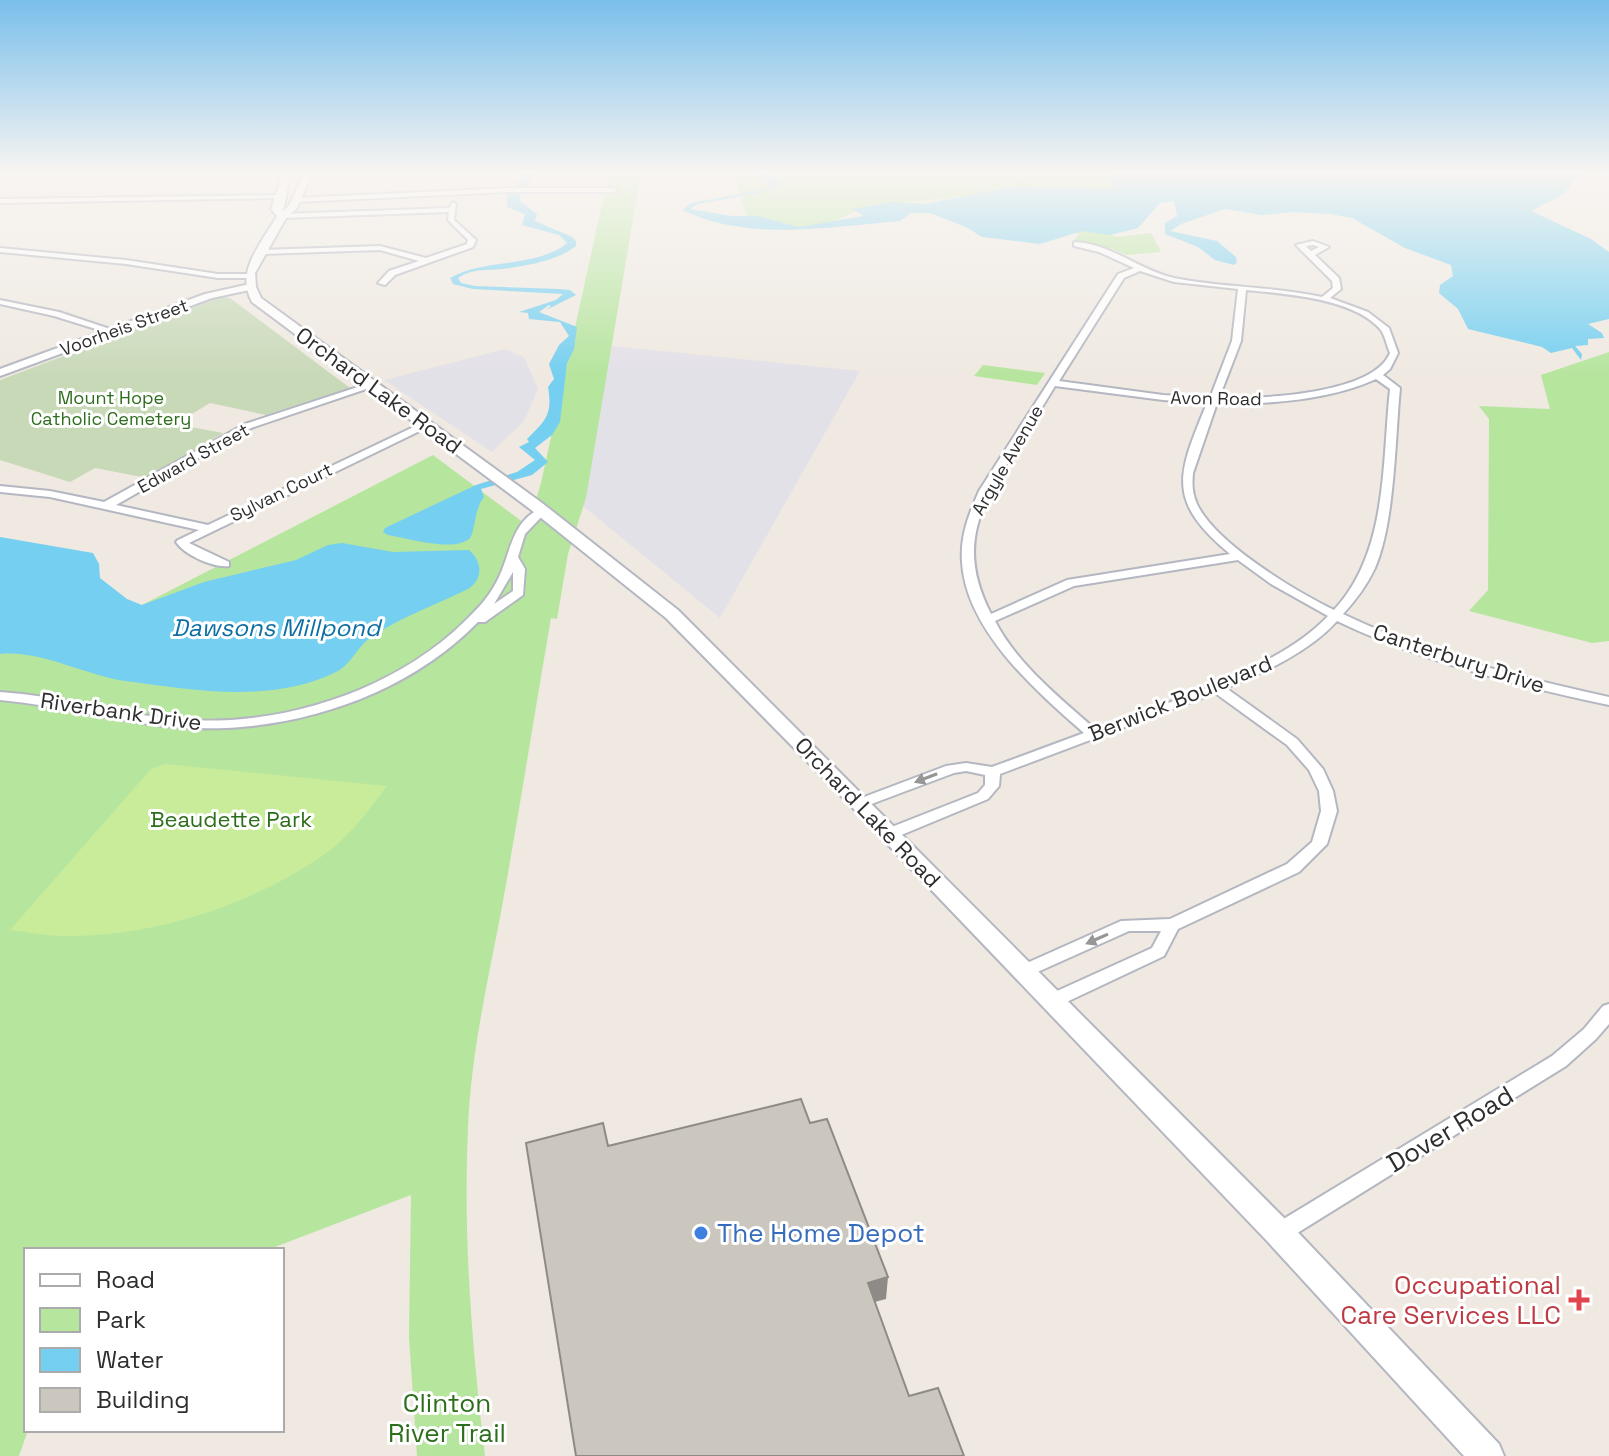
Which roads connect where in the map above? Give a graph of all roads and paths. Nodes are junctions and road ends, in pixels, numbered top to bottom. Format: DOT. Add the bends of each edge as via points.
graph roads {
  1 [pos="269,240"];
  2 [pos="469,240"];
  3 [pos="1077,244"];
  4 [pos="0,250"];
  5 [pos="262,252"];
  6 [pos="1309,255"];
  7 [pos="428,261"];
  8 [pos="255,263"];
  9 [pos="1138,269"];
  10 [pos="199,272"];
  11 [pos="250,282"];
  12 [pos="382,283"];
  13 [pos="1242,288"];
  14 [pos="1324,299"];
  15 [pos="0,302"];
  16 [pos="112,331"];
  17 [pos="0,373"];
  18 [pos="1377,375"];
  19 [pos="1053,383"];
  20 [pos="373,385"];
  21 [pos="1215,400"];
  22 [pos="427,424"];
  23 [pos="0,489"];
  24 [pos="106,506"];
  25 [pos="542,511"];
  26 [pos="207,528"];
  27 [pos="512,556"];
  28 [pos="1239,556"];
  29 [pos="225,564"];
  30 [pos="1337,614"];
  31 [pos="987,620"];
  32 [pos="461,632"];
  33 [pos="1217,688"];
  34 [pos="0,696"];
  35 [pos="1609,701"];
  36 [pos="1093,734"];
  37 [pos="993,772"];
  38 [pos="861,803"];
  39 [pos="889,834"];
  40 [pos="1172,925"];
  41 [pos="1024,972"];
  42 [pos="1052,1001"];
  43 [pos="1609,1011"];
  44 [pos="1279,1233"];
  45 [pos="1487,1456"];
  1 -- 5 [label="main road"];
  2 -- 7 [label="street" via="459,251"];
  3 -- 9 [label="street" via="1105,251"];
  4 -- 10 [label="street"];
  5 -- 7 [label="street" via="380,248"];
  5 -- 8 [label="main road"];
  6 -- 14 [label="street" via="1338,283"];
  7 -- 12 [label="street" via="392,273"];
  8 -- 10 [label="street"];
  8 -- 11 [label="main road"];
  9 -- 13 [label="street" via="1181,282"];
  9 -- 19 [label="street, Argyle Avenue" via="1121,276"];
  10 -- 11 [label="street"];
  11 -- 16 [label="street, Voorheis Street"];
  11 -- 20 [label="main road, Orchard Lake Road" via="262,306"];
  13 -- 14 [label="street"];
  13 -- 21 [label="street, Canterbury Drive" via="1236,341"];
  14 -- 18 [label="street" via="1367,315 1388,336 1393,358"];
  15 -- 16 [label="street"];
  16 -- 17 [label="street, Voorheis Street"];
  18 -- 21 [label="street, Avon Road" via="1305,395"];
  18 -- 30 [label="street, Berwick Boulevard" via="1395,388 1378,538 1365,576"];
  19 -- 21 [label="street, Avon Road"];
  19 -- 31 [label="street, Argyle Avenue" via="971,519 969,574"];
  20 -- 22 [label="main road, Orchard Lake Road"];
  20 -- 24 [label="street, Edward Street" via="244,427"];
  21 -- 28 [label="street, Canterbury Drive" via="1187,473 1187,491 1207,526"];
  22 -- 25 [label="main road, Orchard Lake Road"];
  22 -- 26 [label="street, Sylvan Court"];
  23 -- 24 [label="street"];
  24 -- 26 [label="street"];
  25 -- 27 [label="street, Riverbank Drive" via="521,528"];
  25 -- 38 [label="main road, Orchard Lake Road" via="672,614"];
  26 -- 29 [label="street, Sylvan Court" via="185,538 183,545"];
  27 -- 32 [label="street, Riverbank Drive" via="499,588"];
  27 -- 32 [label="street, Riverbank Drive" via="519,569 518,594"];
  28 -- 30 [label="street, Canterbury Drive"];
  28 -- 31 [label="street" via="1079,581"];
  30 -- 33 [label="street, Berwick Boulevard" via="1283,656"];
  30 -- 35 [label="street, Canterbury Drive" via="1457,662"];
  31 -- 36 [label="street, Argyle Avenue" via="1030,677"];
  32 -- 34 [label="street, Riverbank Drive" via="413,667 362,691 247,722 170,723 78,704"];
  33 -- 36 [label="street, Berwick Boulevard"];
  33 -- 40 [label="street" via="1309,759 1326,791 1329,820 1319,844 1293,868"];
  36 -- 37 [label="street, Berwick Boulevard"];
  37 -- 38 [label="street, Berwick Boulevard, one-way" via="951,769"];
  37 -- 39 [label="street" via="992,786 983,796"];
  38 -- 39 [label="main road, Orchard Lake Road"];
  39 -- 41 [label="main road, Orchard Lake Road"];
  40 -- 41 [label="street, one-way" via="1127,925"];
  40 -- 42 [label="street" via="1158,952"];
  41 -- 42 [label="main road, Orchard Lake Road"];
  42 -- 44 [label="main road, Orchard Lake Road"];
  43 -- 44 [label="street, Dover Road" via="1559,1061"];
  44 -- 45 [label="main road, Orchard Lake Road"];
}
